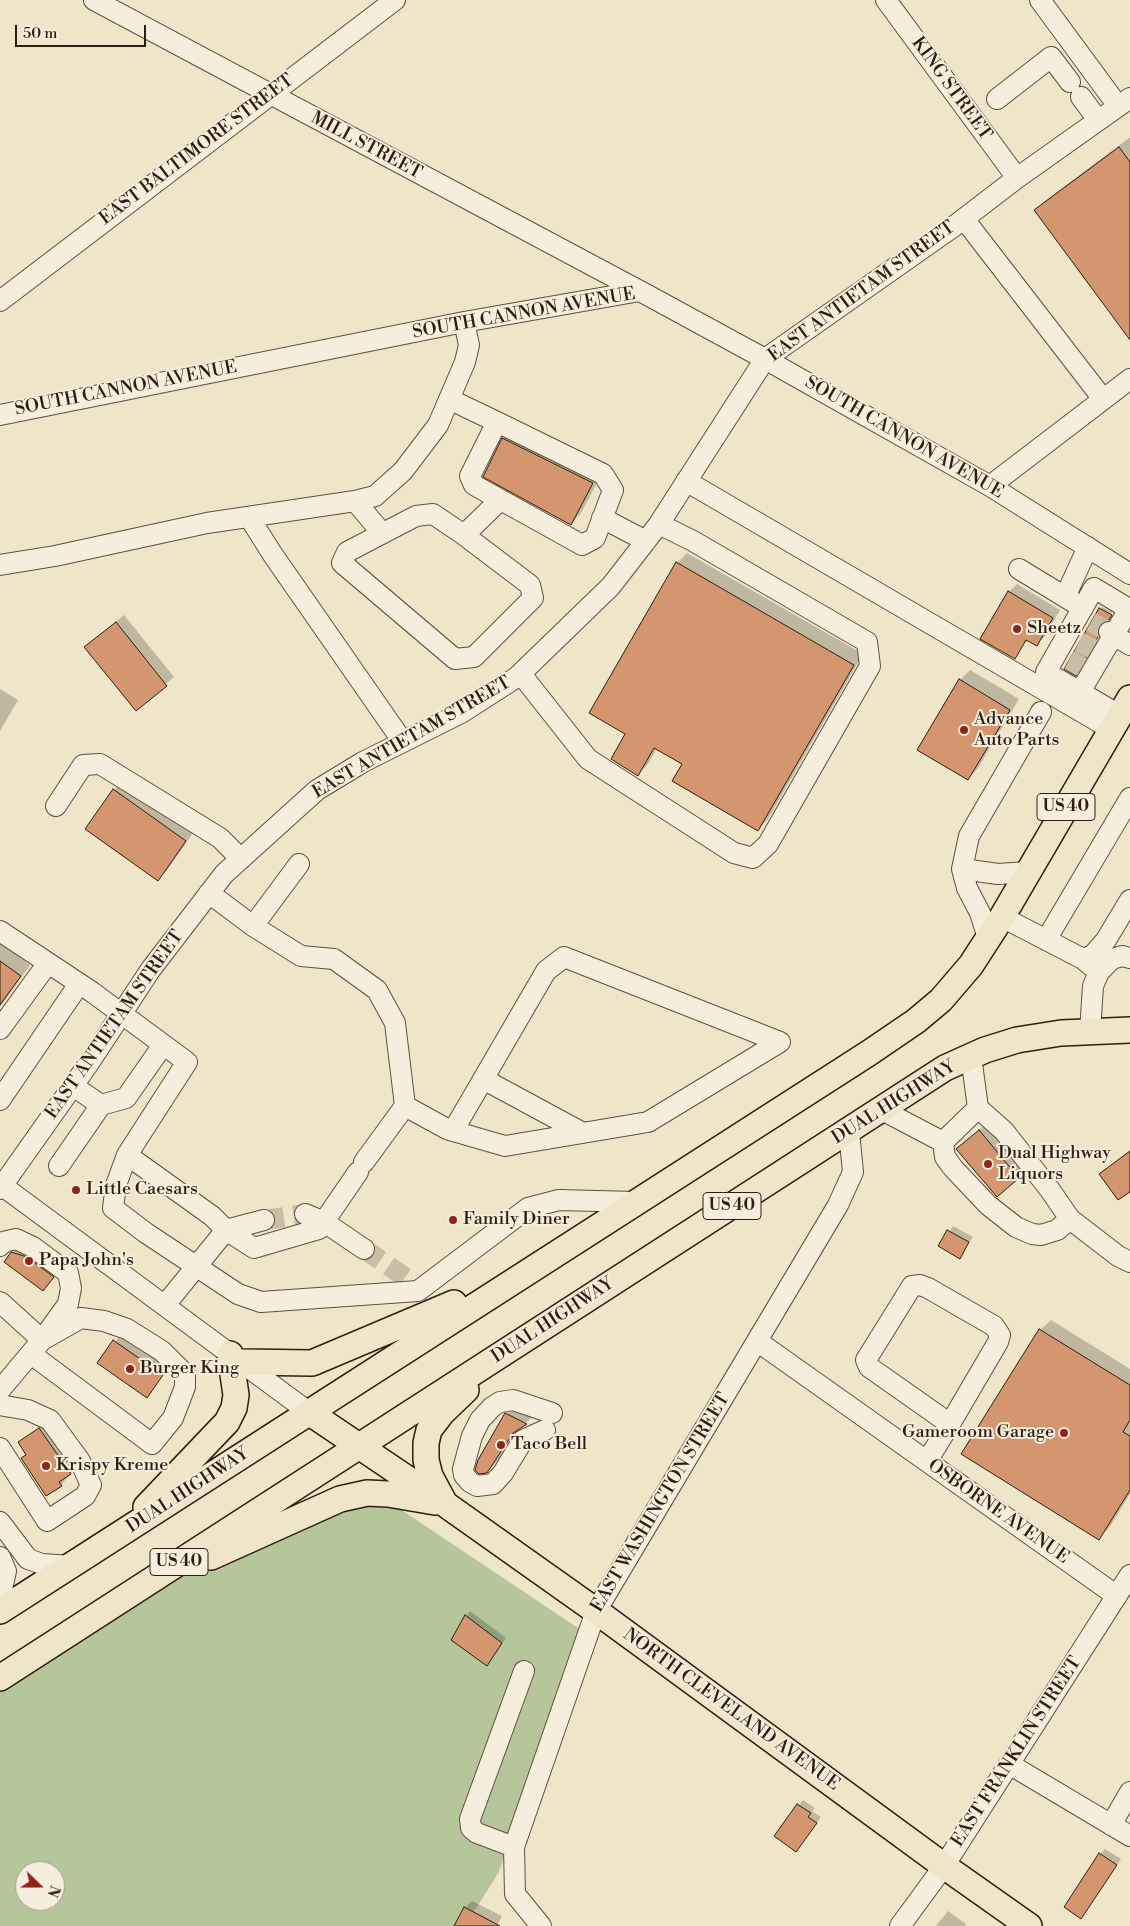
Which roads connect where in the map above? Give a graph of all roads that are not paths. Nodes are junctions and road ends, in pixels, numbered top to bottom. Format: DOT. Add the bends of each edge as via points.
graph roads {
  1 [pos="94,0"];
  2 [pos="396,0"];
  3 [pos="886,0"];
  4 [pos="1041,1"];
  5 [pos="1099,80"];
  6 [pos="1072,84"];
  7 [pos="269,94"];
  8 [pos="996,99"];
  9 [pos="1124,102"];
  10 [pos="1098,120"];
  11 [pos="1017,178"];
  12 [pos="964,218"];
  13 [pos="640,291"];
  14 [pos="0,301"];
  15 [pos="464,322"];
  16 [pos="765,359"];
  17 [pos="1130,379"];
  18 [pos="449,399"];
  19 [pos="1104,399"];
  20 [pos="0,414"];
  21 [pos="497,422"];
  22 [pos="686,482"];
  23 [pos="990,486"];
  24 [pos="500,500"];
  25 [pos="355,501"];
  26 [pos="249,517"];
  27 [pos="602,518"];
  28 [pos="659,524"];
  29 [pos="382,533"];
  30 [pos="464,535"];
  31 [pos="646,541"];
  32 [pos="1088,547"];
  33 [pos="0,565"];
  34 [pos="1019,569"];
  35 [pos="1130,574"];
  36 [pos="1065,597"];
  37 [pos="1084,615"];
  38 [pos="1117,637"];
  39 [pos="521,674"];
  40 [pos="1080,692"];
  41 [pos="1041,712"];
  42 [pos="1120,714"];
  43 [pos="403,742"];
  44 [pos="1130,798"];
  45 [pos="56,806"];
  46 [pos="241,859"];
  47 [pos="300,864"];
  48 [pos="962,869"];
  49 [pos="1028,872"];
  50 [pos="209,893"];
  51 [pos="1130,900"];
  52 [pos="1002,916"];
  53 [pos="253,926"];
  54 [pos="0,931"];
  55 [pos="988,938"];
  56 [pos="1046,940"];
  57 [pos="1130,958"];
  58 [pos="1082,959"];
  59 [pos="48,963"];
  60 [pos="1099,972"];
  61 [pos="79,984"];
  62 [pos="120,1014"];
  63 [pos="0,1030"];
  64 [pos="1130,1030"];
  65 [pos="1090,1032"];
  66 [pos="163,1045"];
  67 [pos="972,1056"];
  68 [pos="483,1079"];
  69 [pos="73,1086"];
  70 [pos="0,1100"];
  71 [pos="101,1106"];
  72 [pos="405,1106"];
  73 [pos="978,1108"];
  74 [pos="882,1110"];
  75 [pos="453,1131"];
  76 [pos="849,1132"];
  77 [pos="583,1133"];
  78 [pos="943,1142"];
  79 [pos="127,1155"];
  80 [pos="59,1166"];
  81 [pos="1,1186"];
  82 [pos="635,1202"];
  83 [pos="314,1218"];
  84 [pos="1070,1219"];
  85 [pos="264,1220"];
  86 [pos="226,1230"];
  87 [pos="0,1246"];
  88 [pos="364,1249"];
  89 [pos="548,1258"];
  90 [pos="1130,1262"];
  91 [pos="197,1265"];
  92 [pos="421,1283"];
  93 [pos="0,1302"];
  94 [pos="165,1305"];
  95 [pos="444,1308"];
  96 [pos="757,1341"];
  97 [pos="37,1347"];
  98 [pos="508,1350"];
  99 [pos="236,1358"];
  100 [pos="0,1390"];
  101 [pos="0,1405"];
  102 [pos="310,1413"];
  103 [pos="950,1424"];
  104 [pos="358,1446"];
  105 [pos="0,1448"];
  106 [pos="927,1461"];
  107 [pos="445,1504"];
  108 [pos="0,1522"];
  109 [pos="120,1535"];
  110 [pos="0,1557"];
  111 [pos="72,1566"];
  112 [pos="1130,1575"];
  113 [pos="134,1592"];
  114 [pos="1117,1596"];
  115 [pos="0,1599"];
  116 [pos="0,1611"];
  117 [pos="596,1611"];
  118 [pos="524,1671"];
  119 [pos="0,1678"];
  120 [pos="1009,1764"];
  121 [pos="1130,1792"];
  122 [pos="1111,1825"];
  123 [pos="1130,1836"];
  124 [pos="514,1847"];
  125 [pos="944,1866"];
  126 [pos="538,1925"];
  127 [pos="900,1926"];
  128 [pos="1029,1926"];
  1 -- 7 [label="street, MILL STREET"];
  2 -- 7 [label="street, EAST BALTIMORE STREET"];
  3 -- 11 [label="street, KING STREET"];
  4 -- 5 [label="street"];
  5 -- 6 [label="street" via="1079,74"];
  5 -- 9 [label="street"];
  6 -- 8 [label="street" via="1051,57"];
  6 -- 10 [label="street"];
  7 -- 13 [label="street, MILL STREET"];
  7 -- 14 [label="street, EAST BALTIMORE STREET"];
  9 -- 10 [label="street, EAST ANTIETAM STREET"];
  10 -- 11 [label="street, EAST ANTIETAM STREET"];
  11 -- 12 [label="street, EAST ANTIETAM STREET"];
  12 -- 16 [label="street, EAST ANTIETAM STREET"];
  12 -- 19 [label="street"];
  13 -- 15 [label="street, SOUTH CANNON AVENUE"];
  13 -- 16 [label="street, SOUTH CANNON AVENUE"];
  15 -- 18 [label="street" via="468,345 465,362"];
  15 -- 20 [label="street, SOUTH CANNON AVENUE"];
  16 -- 22 [label="street, EAST ANTIETAM STREET"];
  16 -- 23 [label="street, SOUTH CANNON AVENUE"];
  17 -- 19 [label="street"];
  18 -- 21 [label="street"];
  18 -- 25 [label="street" via="438,425 403,471 375,496"];
  19 -- 23 [label="street"];
  21 -- 24 [label="street" via="470,476 474,486"];
  21 -- 27 [label="street" via="603,474 613,490"];
  22 -- 28 [label="street, EAST ANTIETAM STREET"];
  22 -- 42 [label="street"];
  23 -- 32 [label="street, SOUTH CANNON AVENUE"];
  24 -- 27 [label="street" via="582,545 595,538"];
  24 -- 30 [label="street"];
  25 -- 26 [label="street"];
  25 -- 29 [label="street"];
  26 -- 33 [label="street"];
  26 -- 43 [label="street"];
  27 -- 31 [label="street"];
  28 -- 31 [label="street, EAST ANTIETAM STREET"];
  28 -- 39 [label="street" via="867,642 870,666 768,844 753,858 734,853 588,758"];
  29 -- 30 [label="street" via="416,516 433,514"];
  29 -- 30 [label="street" via="347,552 342,563 454,659 474,657 533,598 530,585"];
  31 -- 39 [label="street, EAST ANTIETAM STREET" via="611,586"];
  32 -- 35 [label="street, SOUTH CANNON AVENUE"];
  32 -- 36 [label="street"];
  34 -- 36 [label="street"];
  36 -- 37 [label="street"];
  37 -- 38 [label="street" via="1094,588 1130,609"];
  37 -- 40 [label="street" via="1063,656 1046,672"];
  38 -- 40 [label="street" via="1100,653"];
  39 -- 43 [label="street, EAST ANTIETAM STREET" via="461,713"];
  40 -- 42 [label="street"];
  41 -- 48 [label="street" via="969,836"];
  42 -- 49 [label="main road, US 40"];
  43 -- 46 [label="street, EAST ANTIETAM STREET" via="317,790"];
  44 -- 56 [label="street"];
  45 -- 46 [label="street" via="83,764 100,764 220,838"];
  46 -- 50 [label="street, EAST ANTIETAM STREET"];
  47 -- 53 [label="street"];
  48 -- 49 [label="street" via="998,874"];
  48 -- 55 [label="street"];
  49 -- 52 [label="main road, US 40"];
  50 -- 53 [label="street"];
  50 -- 62 [label="street, EAST ANTIETAM STREET"];
  51 -- 58 [label="street" via="1106,940 1093,955"];
  52 -- 55 [label="main road, DUAL HIGHWAY / US 40"];
  52 -- 56 [label="street"];
  53 -- 72 [label="street" via="301,956 334,959 377,990 395,1023"];
  54 -- 59 [label="street"];
  55 -- 82 [label="main road, DUAL HIGHWAY / US 40" via="971,965 941,1000 916,1021"];
  56 -- 58 [label="street"];
  57 -- 60 [label="street" via="1112,959"];
  58 -- 60 [label="street"];
  59 -- 61 [label="street"];
  59 -- 63 [label="street"];
  60 -- 65 [label="street" via="1093,986"];
  61 -- 62 [label="street"];
  61 -- 70 [label="street"];
  62 -- 66 [label="street"];
  62 -- 69 [label="street, EAST ANTIETAM STREET"];
  64 -- 65 [label="main road, DUAL HIGHWAY / US 40"];
  65 -- 67 [label="main road, DUAL HIGHWAY / US 40" via="1017,1040"];
  66 -- 71 [label="street" via="126,1098"];
  66 -- 79 [label="street" via="187,1062"];
  67 -- 73 [label="street"];
  67 -- 74 [label="main road, DUAL HIGHWAY / US 40" via="945,1068"];
  68 -- 75 [label="street"];
  68 -- 77 [label="street"];
  68 -- 77 [label="street" via="546,971 564,957 780,1042 648,1122"];
  69 -- 71 [label="street"];
  69 -- 81 [label="street, EAST ANTIETAM STREET"];
  71 -- 80 [label="street"];
  72 -- 75 [label="street"];
  72 -- 83 [label="street" via="361,1167"];
  73 -- 78 [label="street"];
  73 -- 84 [label="street" via="1004,1132"];
  74 -- 76 [label="main road, DUAL HIGHWAY / US 40"];
  74 -- 78 [label="street"];
  75 -- 77 [label="street" via="505,1146"];
  76 -- 96 [label="street, EAST WASHINGTON STREET" via="853,1172 838,1205"];
  76 -- 98 [label="main road, DUAL HIGHWAY / US 40"];
  78 -- 84 [label="street" via="946,1157 953,1168 988,1205 1016,1227 1041,1235 1057,1230"];
  79 -- 86 [label="street" via="212,1216"];
  79 -- 91 [label="street" via="116,1185 114,1208"];
  81 -- 94 [label="street"];
  82 -- 89 [label="main road, DUAL HIGHWAY / US 40"];
  82 -- 92 [label="street" via="559,1200 528,1208"];
  83 -- 86 [label="street" via="319,1229 254,1248"];
  83 -- 88 [label="street"];
  84 -- 90 [label="street"];
  85 -- 86 [label="street"];
  86 -- 91 [label="street"];
  87 -- 97 [label="street" via="16,1239 33,1247 68,1273 71,1288 68,1304"];
  89 -- 95 [label="main road"];
  89 -- 102 [label="main road, DUAL HIGHWAY / US 40"];
  91 -- 92 [label="street" via="238,1294 261,1302 418,1291"];
  91 -- 94 [label="street"];
  92 -- 95 [label="street"];
  93 -- 97 [label="street"];
  94 -- 99 [label="street"];
  95 -- 99 [label="main road" via="312,1363"];
  96 -- 106 [label="street, OSBORNE AVENUE"];
  96 -- 117 [label="street, EAST WASHINGTON STREET"];
  97 -- 97 [label="street" via="81,1318 127,1329 162,1351 185,1374 185,1387 173,1418 152,1444"];
  97 -- 100 [label="street"];
  98 -- 104 [label="main road, DUAL HIGHWAY / US 40"];
  98 -- 107 [label="main road" via="442,1413 429,1430 426,1460 430,1476"];
  99 -- 102 [label="street"];
  99 -- 109 [label="main road" via="236,1395 227,1422"];
  101 -- 105 [label="street" via="28,1410 50,1420 80,1461 91,1485 85,1496 47,1521"];
  102 -- 104 [label="main road, NORTH CLEVELAND AVENUE"];
  102 -- 109 [label="main road, DUAL HIGHWAY / US 40"];
  103 -- 103 [label="street" via="1000,1335 994,1326 928,1288 912,1286 866,1360 869,1367"];
  103 -- 106 [label="street"];
  104 -- 107 [label="main road, NORTH CLEVELAND AVENUE"];
  104 -- 113 [label="main road, DUAL HIGHWAY / US 40"];
  106 -- 114 [label="street, OSBORNE AVENUE"];
  107 -- 113 [label="main road" via="367,1493 340,1499"];
  107 -- 117 [label="main road, NORTH CLEVELAND AVENUE"];
  108 -- 111 [label="street" via="28,1559 42,1564"];
  109 -- 111 [label="main road, DUAL HIGHWAY / US 40"];
  110 -- 115 [label="street" via="6,1571"];
  111 -- 116 [label="main road, DUAL HIGHWAY / US 40"];
  112 -- 114 [label="street, EAST FRANKLIN STREET"];
  113 -- 119 [label="main road, DUAL HIGHWAY / US 40"];
  114 -- 120 [label="street, EAST FRANKLIN STREET"];
  117 -- 124 [label="street, EAST WASHINGTON STREET"];
  117 -- 125 [label="main road, NORTH CLEVELAND AVENUE"];
  118 -- 124 [label="street" via="470,1819 471,1828 477,1833"];
  120 -- 122 [label="street"];
  120 -- 125 [label="street, EAST FRANKLIN STREET"];
  121 -- 122 [label="street"];
  122 -- 123 [label="street"];
  124 -- 126 [label="street, EAST WASHINGTON STREET" via="515,1894"];
  125 -- 127 [label="street, EAST FRANKLIN STREET"];
  125 -- 128 [label="main road, NORTH CLEVELAND AVENUE"];
}
